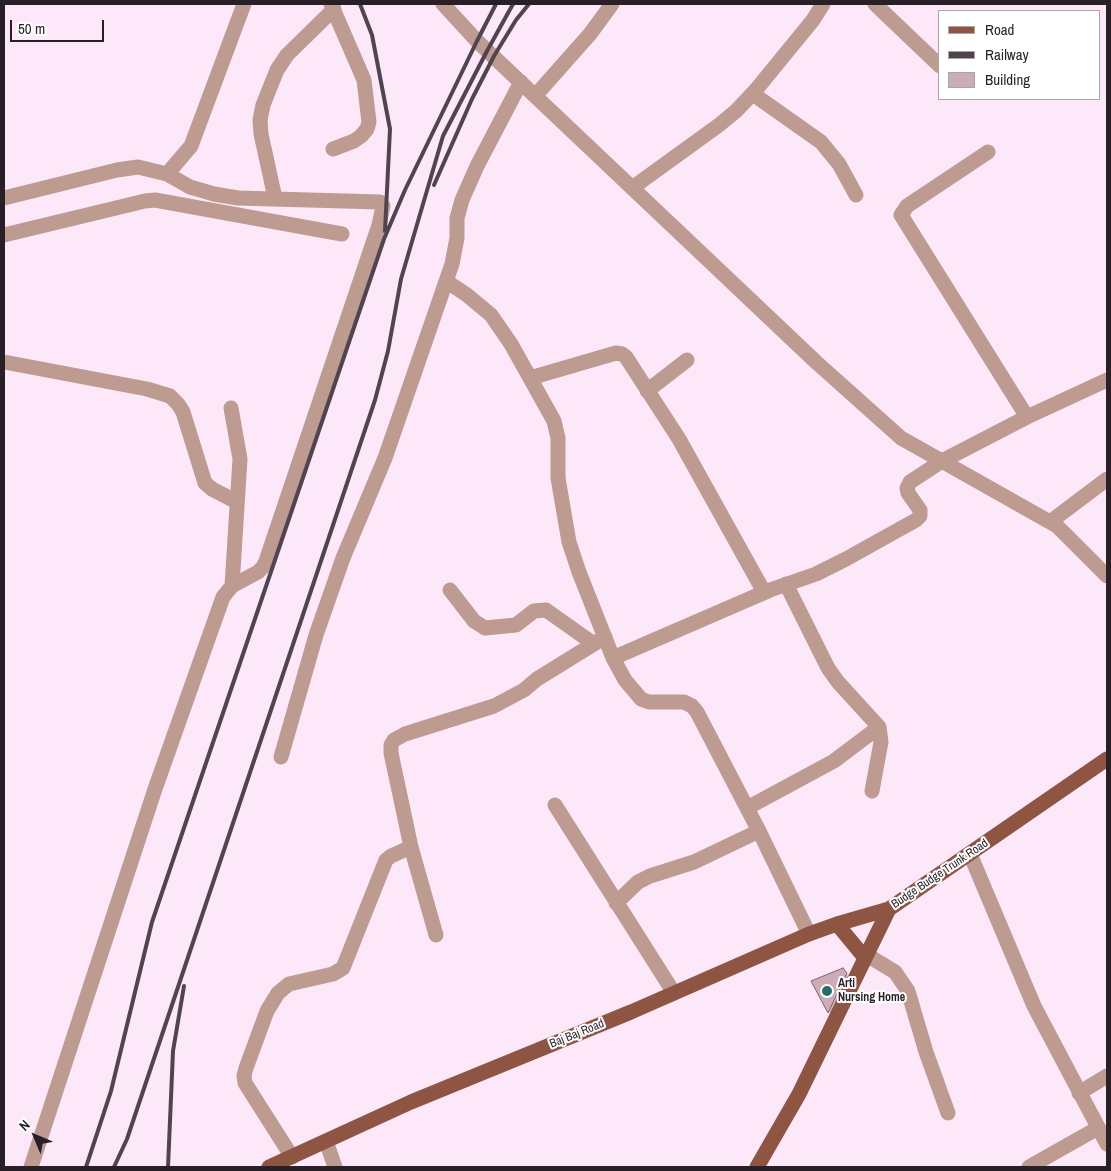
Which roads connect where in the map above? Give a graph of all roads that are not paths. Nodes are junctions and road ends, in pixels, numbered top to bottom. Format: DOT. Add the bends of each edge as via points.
graph roads {
  1 [pos="244,4"];
  2 [pos="443,4"];
  3 [pos="612,4"];
  4 [pos="823,4"];
  5 [pos="875,4"];
  6 [pos="332,6"];
  7 [pos="938,64"];
  8 [pos="520,82"];
  9 [pos="753,94"];
  10 [pos="535,96"];
  11 [pos="333,148"];
  12 [pos="988,152"];
  13 [pos="167,174"];
  14 [pos="632,188"];
  15 [pos="856,195"];
  16 [pos="4,198"];
  17 [pos="275,198"];
  18 [pos="342,234"];
  19 [pos="4,235"];
  20 [pos="446,282"];
  21 [pos="687,360"];
  22 [pos="4,362"];
  23 [pos="530,378"];
  24 [pos="1107,380"];
  25 [pos="647,391"];
  26 [pos="231,408"];
  27 [pos="1027,417"];
  28 [pos="942,462"];
  29 [pos="1107,479"];
  30 [pos="237,502"];
  31 [pos="1050,522"];
  32 [pos="1107,576"];
  33 [pos="786,584"];
  34 [pos="232,586"];
  35 [pos="450,590"];
  36 [pos="764,592"];
  37 [pos="600,641"];
  38 [pos="613,658"];
  39 [pos="879,727"];
  40 [pos="281,757"];
  41 [pos="1107,759"];
  42 [pos="872,792"];
  43 [pos="556,805"];
  44 [pos="747,808"];
  45 [pos="759,831"];
  46 [pos="411,847"];
  47 [pos="970,854"];
  48 [pos="616,903"];
  49 [pos="888,910"];
  50 [pos="837,924"];
  51 [pos="809,934"];
  52 [pos="436,935"];
  53 [pos="866,957"];
  54 [pos="674,993"];
  55 [pos="1107,1076"];
  56 [pos="1079,1093"];
  57 [pos="948,1113"];
  58 [pos="1098,1128"];
  59 [pos="326,1141"];
  60 [pos="1107,1144"];
  61 [pos="292,1157"];
  62 [pos="31,1167"];
  63 [pos="269,1167"];
  64 [pos="334,1167"];
  65 [pos="757,1167"];
  66 [pos="1029,1167"];
  1 -- 13 [label="street" via="191,146"];
  2 -- 8 [label="street"];
  3 -- 10 [label="street"];
  4 -- 9 [label="street"];
  5 -- 7 [label="street"];
  6 -- 11 [label="street" via="364,80 369,122 367,129 354,142"];
  6 -- 17 [label="street" via="287,55 277,70 263,105 261,134"];
  8 -- 10 [label="street"];
  8 -- 20 [label="street" via="462,200"];
  9 -- 14 [label="street" via="720,125"];
  9 -- 15 [label="street" via="827,147"];
  10 -- 14 [label="street"];
  12 -- 27 [label="street" via="908,206 901,215"];
  13 -- 16 [label="street" via="138,167 117,170"];
  13 -- 17 [label="street" via="190,188 214,194"];
  14 -- 28 [label="street" via="901,438"];
  17 -- 34 [label="street" via="380,202 383,206 266,562 258,572"];
  18 -- 19 [label="street" via="156,200"];
  20 -- 23 [label="street" via="491,316"];
  20 -- 40 [label="street" via="385,458 343,558 316,635"];
  21 -- 25 [label="street"];
  22 -- 30 [label="street" via="170,396 183,412 205,483"];
  23 -- 25 [label="street" via="616,353 626,358"];
  23 -- 37 [label="street" via="554,421 558,438 558,478 569,542"];
  24 -- 27 [label="street"];
  25 -- 36 [label="street" via="679,439"];
  26 -- 30 [label="street" via="240,459"];
  27 -- 28 [label="street"];
  28 -- 31 [label="street"];
  28 -- 33 [label="street" via="910,482 907,488 920,510 916,520 816,574"];
  29 -- 31 [label="street"];
  30 -- 34 [label="street"];
  31 -- 32 [label="street"];
  33 -- 36 [label="street"];
  33 -- 39 [label="street" via="828,668"];
  34 -- 62 [label="street" via="223,597 155,789"];
  35 -- 37 [label="street" via="474,621 484,628 516,626 534,611 546,610"];
  36 -- 38 [label="street"];
  37 -- 38 [label="street"];
  37 -- 46 [label="street" via="494,706 394,740 391,752"];
  38 -- 44 [label="street" via="641,699 684,702 698,712"];
  39 -- 42 [label="street" via="881,742"];
  39 -- 44 [label="street" via="834,761"];
  41 -- 47 [label="main road, Budge Budge Trunk Road"];
  43 -- 48 [label="street"];
  44 -- 45 [label="street"];
  45 -- 48 [label="street" via="694,862 638,882"];
  45 -- 51 [label="street"];
  46 -- 52 [label="street"];
  46 -- 61 [label="street" via="386,860 343,968 333,974 283,988 267,1011 246,1068 245,1083"];
  47 -- 49 [label="main road, Budge Budge Trunk Road"];
  47 -- 56 [label="street" via="1034,1006"];
  48 -- 54 [label="street"];
  49 -- 50 [label="main road, Baj Baj Road"];
  49 -- 53 [label="main road, Budge Budge Trunk Road"];
  50 -- 51 [label="main road, Baj Baj Road"];
  50 -- 53 [label="main road"];
  51 -- 54 [label="main road, Baj Baj Road"];
  53 -- 57 [label="street" via="895,972 908,991"];
  53 -- 65 [label="main road, Budge Budge Trunk Road" via="799,1094"];
  54 -- 59 [label="main road, Baj Baj Road" via="411,1102"];
  55 -- 56 [label="street"];
  56 -- 58 [label="street"];
  58 -- 60 [label="street"];
  58 -- 66 [label="street"];
  59 -- 61 [label="main road, Baj Baj Road"];
  59 -- 64 [label="street"];
  61 -- 63 [label="main road, Baj Baj Road"];
}
